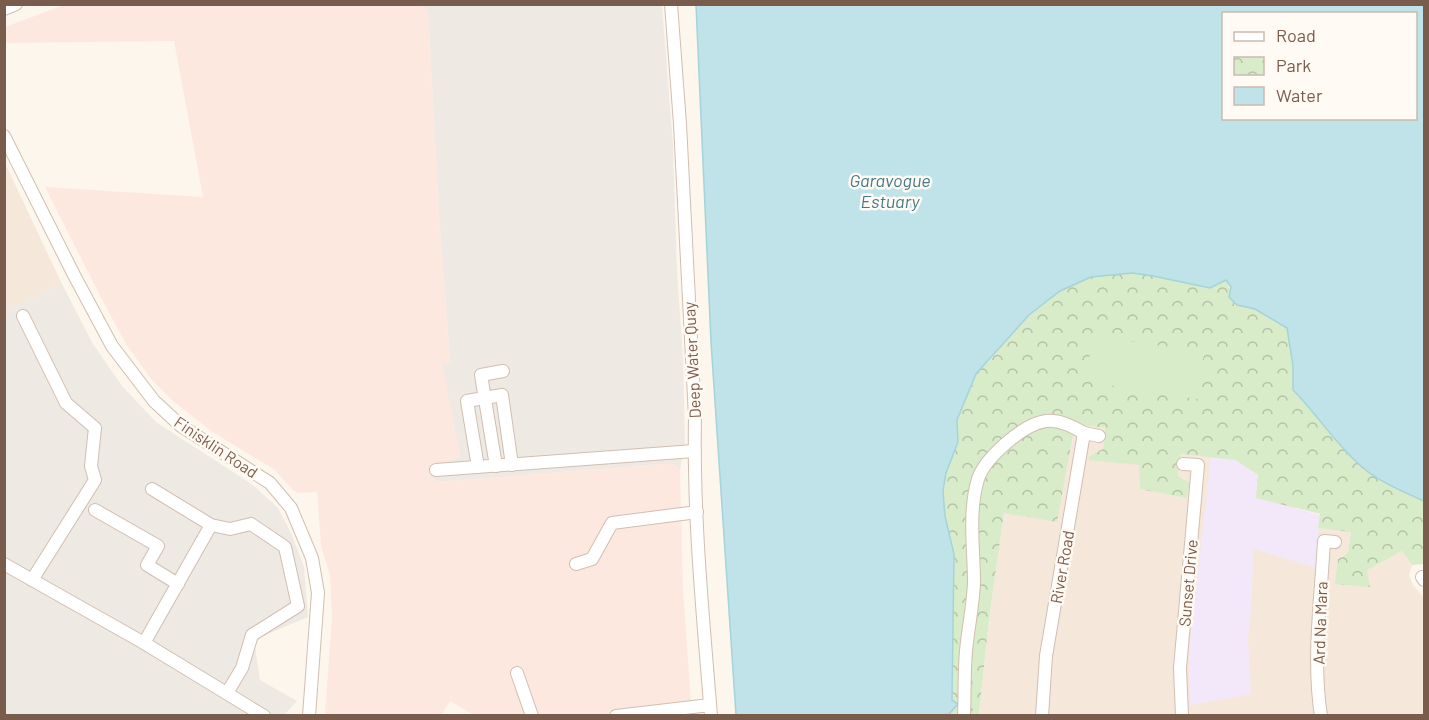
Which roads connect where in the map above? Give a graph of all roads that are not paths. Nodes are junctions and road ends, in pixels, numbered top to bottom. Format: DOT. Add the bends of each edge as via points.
graph roads {
  1 [pos="16,4"];
  2 [pos="671,4"];
  3 [pos="4,9"];
  4 [pos="4,136"];
  5 [pos="23,316"];
  6 [pos="504,371"];
  7 [pos="484,398"];
  8 [pos="1084,433"];
  9 [pos="1100,436"];
  10 [pos="694,451"];
  11 [pos="1183,464"];
  12 [pos="512,465"];
  13 [pos="496,466"];
  14 [pos="478,467"];
  15 [pos="436,470"];
  16 [pos="152,489"];
  17 [pos="95,510"];
  18 [pos="697,512"];
  19 [pos="211,525"];
  20 [pos="1335,542"];
  21 [pos="4,564"];
  22 [pos="576,564"];
  23 [pos="32,580"];
  24 [pos="178,584"];
  25 [pos="144,643"];
  26 [pos="517,673"];
  27 [pos="227,693"];
  28 [pos="710,710"];
  29 [pos="264,716"];
  30 [pos="309,716"];
  31 [pos="532,716"];
  32 [pos="616,716"];
  33 [pos="964,716"];
  34 [pos="1042,716"];
  35 [pos="1182,716"];
  36 [pos="1321,716"];
  1 -- 3 [label="street"];
  2 -- 10 [label="street, Deep Water Quay"];
  4 -- 30 [label="street, Finisklin Road" via="119,356 154,401 181,426 270,483 291,508 312,558 318,592"];
  5 -- 23 [label="street" via="66,403 95,428 91,466 95,480"];
  6 -- 7 [label="street" via="481,375"];
  7 -- 12 [label="street" via="502,395"];
  7 -- 13 [label="street"];
  7 -- 14 [label="street" via="467,401"];
  8 -- 9 [label="street"];
  8 -- 33 [label="street" via="1070,425 1046,421 1022,432 993,455 979,477 974,496 974,585"];
  8 -- 34 [label="street, River Road" via="1046,656"];
  10 -- 12 [label="street"];
  10 -- 18 [label="street, Deep Water Quay"];
  11 -- 35 [label="street, Sunset Drive" via="1198,465 1180,668"];
  12 -- 13 [label="street"];
  13 -- 14 [label="street"];
  14 -- 15 [label="street"];
  16 -- 19 [label="street"];
  17 -- 24 [label="street" via="158,546 147,565"];
  18 -- 22 [label="street" via="612,523 592,559"];
  18 -- 28 [label="street, Deep Water Quay"];
  19 -- 24 [label="street"];
  19 -- 27 [label="street" via="230,529 251,524 285,546 298,606 252,635 242,668"];
  20 -- 36 [label="street, Ard Na Mara" via="1324,541 1318,662"];
  21 -- 23 [label="street"];
  23 -- 25 [label="street"];
  24 -- 25 [label="street"];
  25 -- 27 [label="street"];
  26 -- 31 [label="street"];
  27 -- 29 [label="street"];
  28 -- 32 [label="street"];
}
